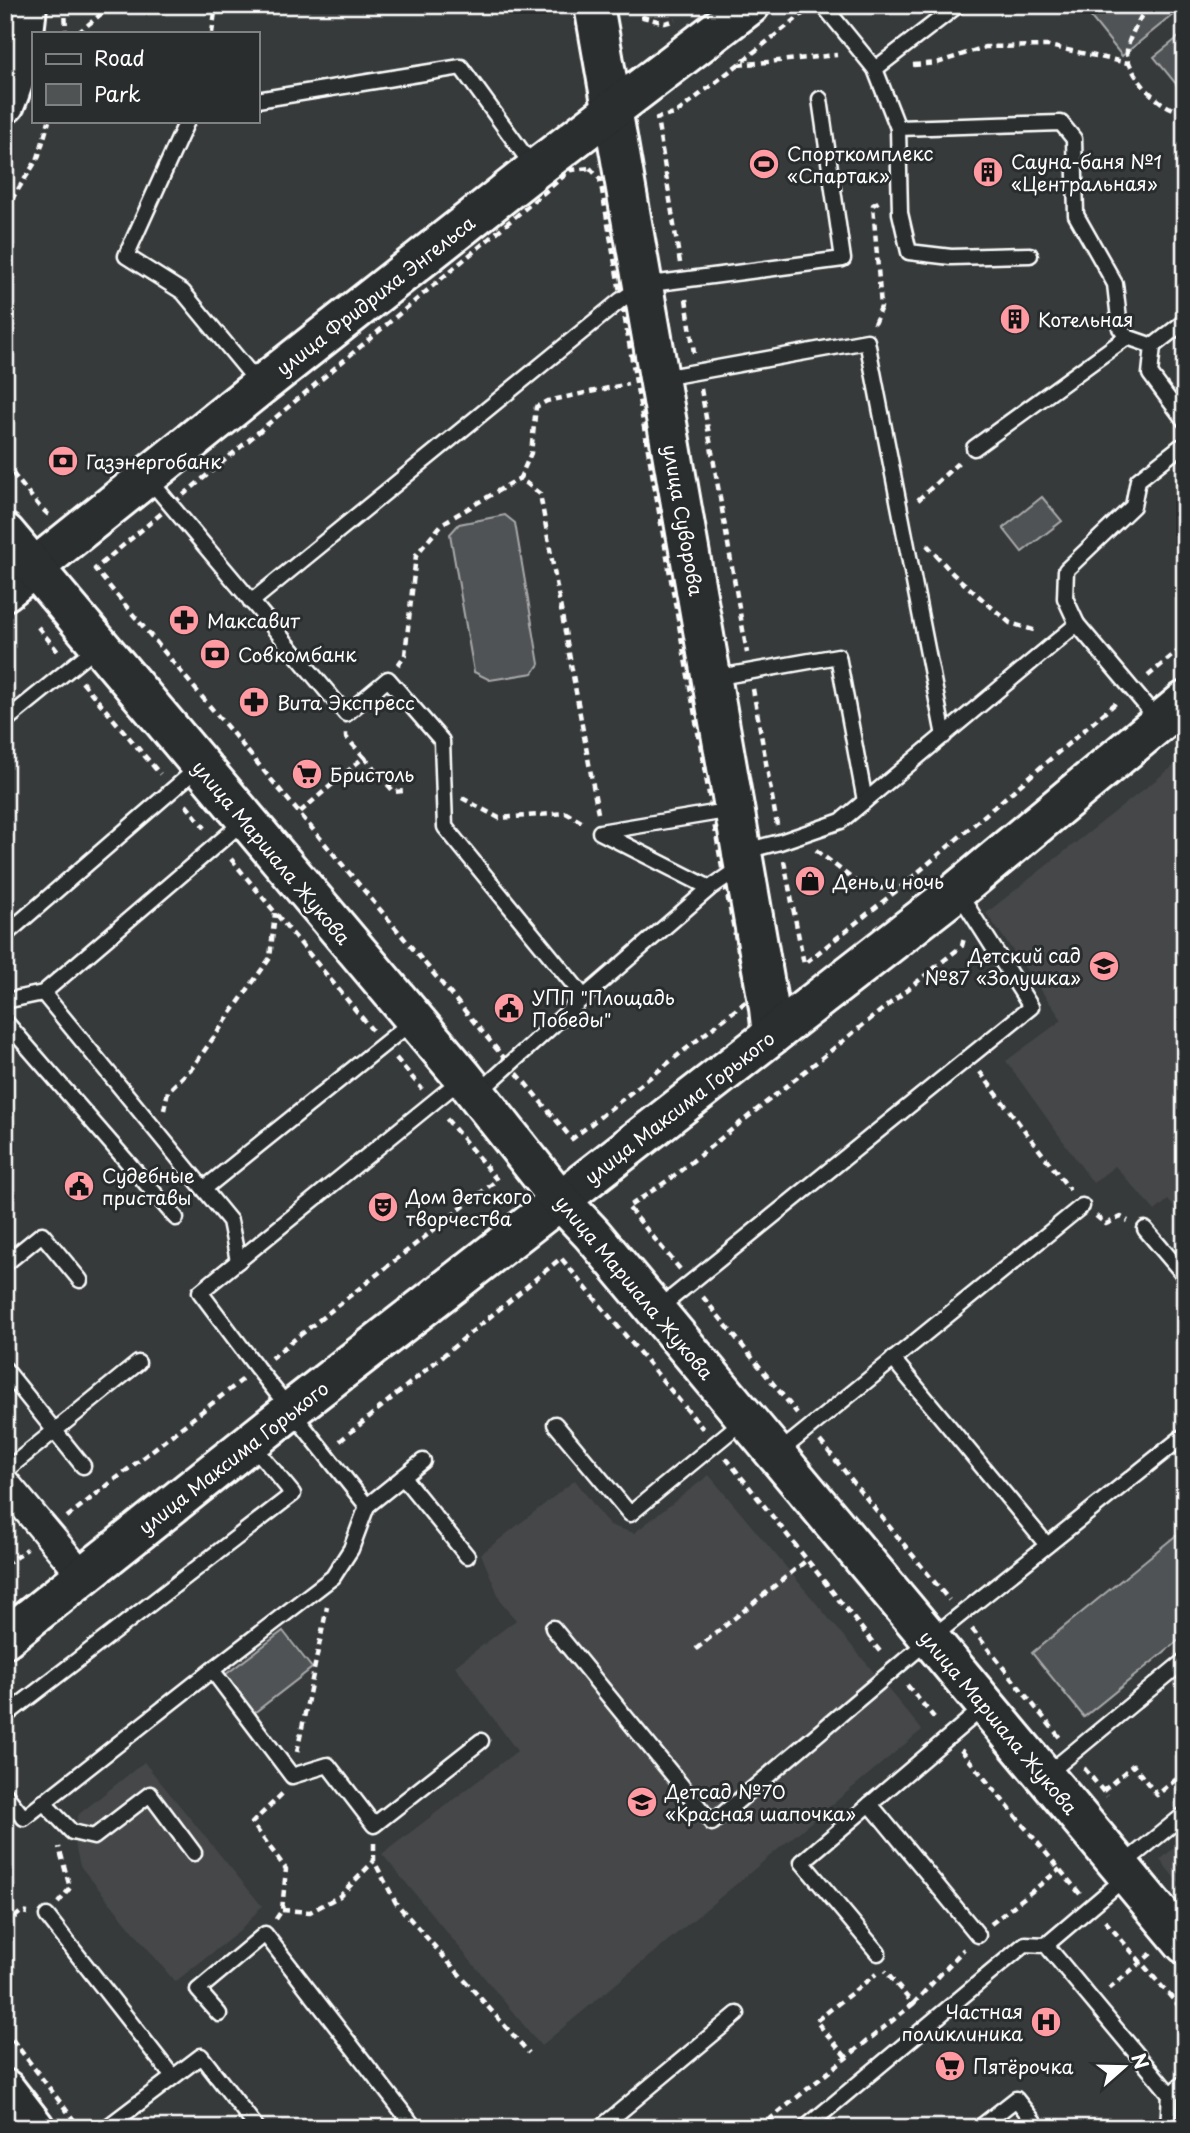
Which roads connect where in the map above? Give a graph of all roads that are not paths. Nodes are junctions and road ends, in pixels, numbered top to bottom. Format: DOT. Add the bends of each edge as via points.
graph roads {
  1 [pos="27,5"];
  2 [pos="594,5"];
  3 [pos="750,5"];
  4 [pos="823,5"];
  5 [pos="958,5"];
  6 [pos="875,69"];
  7 [pos="820,99"];
  8 [pos="259,100"];
  9 [pos="5,104"];
  10 [pos="612,110"];
  11 [pos="187,122"];
  12 [pos="898,128"];
  13 [pos="535,169"];
  14 [pos="1030,255"];
  15 [pos="632,293"];
  16 [pos="1185,321"];
  17 [pos="1127,337"];
  18 [pos="1153,346"];
  19 [pos="648,381"];
  20 [pos="260,386"];
  21 [pos="1185,421"];
  22 [pos="1185,446"];
  23 [pos="974,448"];
  24 [pos="147,476"];
  25 [pos="5,533"];
  26 [pos="34,568"];
  27 [pos="5,591"];
  28 [pos="251,602"];
  29 [pos="1077,624"];
  30 [pos="85,656"];
  31 [pos="711,679"];
  32 [pos="1172,711"];
  33 [pos="5,721"];
  34 [pos="944,736"];
  35 [pos="186,778"];
  36 [pos="865,801"];
  37 [pos="723,811"];
  38 [pos="232,832"];
  39 [pos="736,866"];
  40 [pos="710,888"];
  41 [pos="964,902"];
  42 [pos="5,935"];
  43 [pos="43,993"];
  44 [pos="584,997"];
  45 [pos="5,1001"];
  46 [pos="414,1020"];
  47 [pos="5,1021"];
  48 [pos="772,1035"];
  49 [pos="470,1086"];
  50 [pos="205,1188"];
  51 [pos="560,1200"];
  52 [pos="1082,1206"];
  53 [pos="176,1218"];
  54 [pos="1145,1230"];
  55 [pos="238,1261"];
  56 [pos="5,1264"];
  57 [pos="1185,1276"];
  58 [pos="79,1280"];
  59 [pos="656,1311"];
  60 [pos="893,1359"];
  61 [pos="138,1363"];
  62 [pos="5,1369"];
  63 [pos="291,1410"];
  64 [pos="746,1419"];
  65 [pos="555,1424"];
  66 [pos="55,1431"];
  67 [pos="1185,1435"];
  68 [pos="250,1442"];
  69 [pos="776,1454"];
  70 [pos="423,1461"];
  71 [pos="83,1466"];
  72 [pos="5,1471"];
  73 [pos="403,1477"];
  74 [pos="5,1483"];
  75 [pos="367,1507"];
  76 [pos="1047,1545"];
  77 [pos="467,1556"];
  78 [pos="83,1576"];
  79 [pos="553,1628"];
  80 [pos="5,1638"];
  81 [pos="930,1639"];
  82 [pos="1185,1660"];
  83 [pos="212,1671"];
  84 [pos="985,1706"];
  85 [pos="5,1716"];
  86 [pos="481,1741"];
  87 [pos="1058,1765"];
  88 [pos="5,1794"];
  89 [pos="43,1802"];
  90 [pos="870,1804"];
  91 [pos="1185,1814"];
  92 [pos="194,1853"];
  93 [pos="1124,1872"];
  94 [pos="47,1916"];
  95 [pos="978,1935"];
  96 [pos="1185,1944"];
  97 [pos="1046,1945"];
  98 [pos="877,1953"];
  99 [pos="219,2014"];
  100 [pos="737,2014"];
  101 [pos="173,2077"];
  102 [pos="1185,2082"];
  103 [pos="5,2090"];
  104 [pos="1170,2094"];
  105 [pos="35,2128"];
  106 [pos="106,2128"];
  107 [pos="257,2128"];
  108 [pos="415,2128"];
  109 [pos="600,2128"];
  110 [pos="805,2128"];
  111 [pos="979,2128"];
  112 [pos="1039,2128"];
  113 [pos="1168,2128"];
  1 -- 9 [label="street" via="23,46"];
  2 -- 10 [label="street, улица Суворова"];
  3 -- 10 [label="street, улица Фридриха Энгельса"];
  4 -- 6 [label="lane"];
  5 -- 6 [label="lane"];
  6 -- 12 [label="lane"];
  7 -- 15 [label="lane" via="843,259 683,279"];
  8 -- 13 [label="lane" via="461,67"];
  10 -- 13 [label="street, улица Фридриха Энгельса"];
  10 -- 15 [label="street, улица Суворова"];
  11 -- 20 [label="lane" via="126,256 183,292"];
  12 -- 14 [label="lane" via="900,213 909,252 951,257"];
  12 -- 17 [label="lane" via="1061,123 1074,139 1076,215 1115,284 1120,328"];
  13 -- 20 [label="street, улица Фридриха Энгельса"];
  15 -- 19 [label="street, улица Суворова"];
  15 -- 28 [label="lane"];
  16 -- 18 [label="lane"];
  17 -- 18 [label="lane"];
  17 -- 23 [label="lane"];
  18 -- 21 [label="lane" via="1150,374"];
  19 -- 31 [label="street, улица Суворова"];
  19 -- 34 [label="lane" via="867,341"];
  20 -- 24 [label="street, улица Фридриха Энгельса"];
  22 -- 29 [label="lane" via="1138,480 1133,506 1066,569 1065,598"];
  24 -- 26 [label="street, улица Фридриха Энгельса"];
  24 -- 28 [label="lane"];
  25 -- 26 [label="street, улица Маршала Жукова"];
  26 -- 27 [label="street, улица Фридриха Энгельса"];
  26 -- 30 [label="street, улица Маршала Жукова"];
  28 -- 44 [label="lane" via="346,715 388,679 442,741 445,827"];
  29 -- 32 [label="lane" via="1133,688"];
  29 -- 34 [label="lane"];
  30 -- 33 [label="lane"];
  30 -- 35 [label="street, улица Маршала Жукова"];
  31 -- 36 [label="lane" via="838,656"];
  31 -- 37 [label="street, улица Суворова"];
  32 -- 41 [label="street, улица Максима Горького"];
  34 -- 36 [label="lane"];
  35 -- 38 [label="street, улица Маршала Жукова"];
  35 -- 42 [label="lane"];
  36 -- 39 [label="lane" via="841,821 780,842"];
  37 -- 39 [label="street, улица Суворова"];
  37 -- 40 [label="lane" via="600,832"];
  38 -- 43 [label="lane"];
  38 -- 46 [label="street, улица Маршала Жукова"];
  39 -- 40 [label="lane"];
  39 -- 48 [label="street, улица Суворова"];
  40 -- 44 [label="lane"];
  41 -- 48 [label="street, улица Максима Горького"];
  41 -- 59 [label="lane" via="1031,1007"];
  43 -- 45 [label="lane"];
  43 -- 50 [label="lane"];
  44 -- 49 [label="lane" via="509,1066"];
  46 -- 49 [label="street, улица Маршала Жукова"];
  46 -- 50 [label="lane"];
  47 -- 53 [label="lane"];
  48 -- 51 [label="street, улица Максима Горького"];
  49 -- 51 [label="street, улица Маршала Жукова"];
  49 -- 55 [label="lane" via="434,1104"];
  50 -- 55 [label="lane" via="230,1220"];
  51 -- 59 [label="street, улица Маршала Жукова"];
  51 -- 63 [label="street, улица Максима Горького"];
  52 -- 60 [label="lane"];
  54 -- 57 [label="lane"];
  55 -- 63 [label="lane" via="200,1292"];
  56 -- 58 [label="lane" via="42,1234"];
  59 -- 64 [label="street, улица Маршала Жукова"];
  60 -- 69 [label="lane"];
  60 -- 76 [label="lane"];
  61 -- 66 [label="lane"];
  62 -- 66 [label="lane"];
  63 -- 68 [label="street, улица Максима Горького"];
  63 -- 75 [label="lane"];
  64 -- 65 [label="lane" via="630,1514"];
  64 -- 69 [label="street, улица Маршала Жукова"];
  66 -- 71 [label="lane"];
  66 -- 72 [label="lane"];
  67 -- 76 [label="lane"];
  68 -- 78 [label="street, улица Максима Горького"];
  68 -- 85 [label="lane" via="293,1494"];
  69 -- 81 [label="street, улица Маршала Жукова"];
  70 -- 73 [label="lane"];
  73 -- 75 [label="lane"];
  73 -- 77 [label="lane"];
  74 -- 78 [label="street"];
  75 -- 83 [label="lane" via="351,1549 333,1577"];
  76 -- 81 [label="lane"];
  78 -- 80 [label="street, улица Максима Горького"];
  79 -- 81 [label="lane" via="712,1823"];
  81 -- 84 [label="street, улица Маршала Жукова"];
  82 -- 87 [label="lane"];
  83 -- 86 [label="lane" via="292,1776 328,1765 374,1825"];
  83 -- 89 [label="lane"];
  84 -- 87 [label="street, улица Маршала Жукова"];
  84 -- 90 [label="lane"];
  87 -- 93 [label="street, улица Маршала Жукова"];
  88 -- 89 [label="lane" via="24,1818"];
  89 -- 92 [label="lane" via="72,1832 94,1838 150,1794"];
  90 -- 95 [label="lane"];
  90 -- 98 [label="lane" via="802,1862"];
  91 -- 93 [label="lane"];
  93 -- 96 [label="street, улица Маршала Жукова"];
  93 -- 97 [label="lane"];
  94 -- 101 [label="lane"];
  97 -- 104 [label="lane"];
  97 -- 110 [label="lane" via="1025,1944"];
  99 -- 108 [label="lane" via="198,1990 265,1934"];
  100 -- 109 [label="lane"];
  101 -- 106 [label="lane"];
  101 -- 107 [label="lane" via="201,2056"];
  102 -- 104 [label="lane"];
  103 -- 105 [label="street"];
  104 -- 113 [label="lane"];
  111 -- 112 [label="lane" via="1016,2099"];
}
